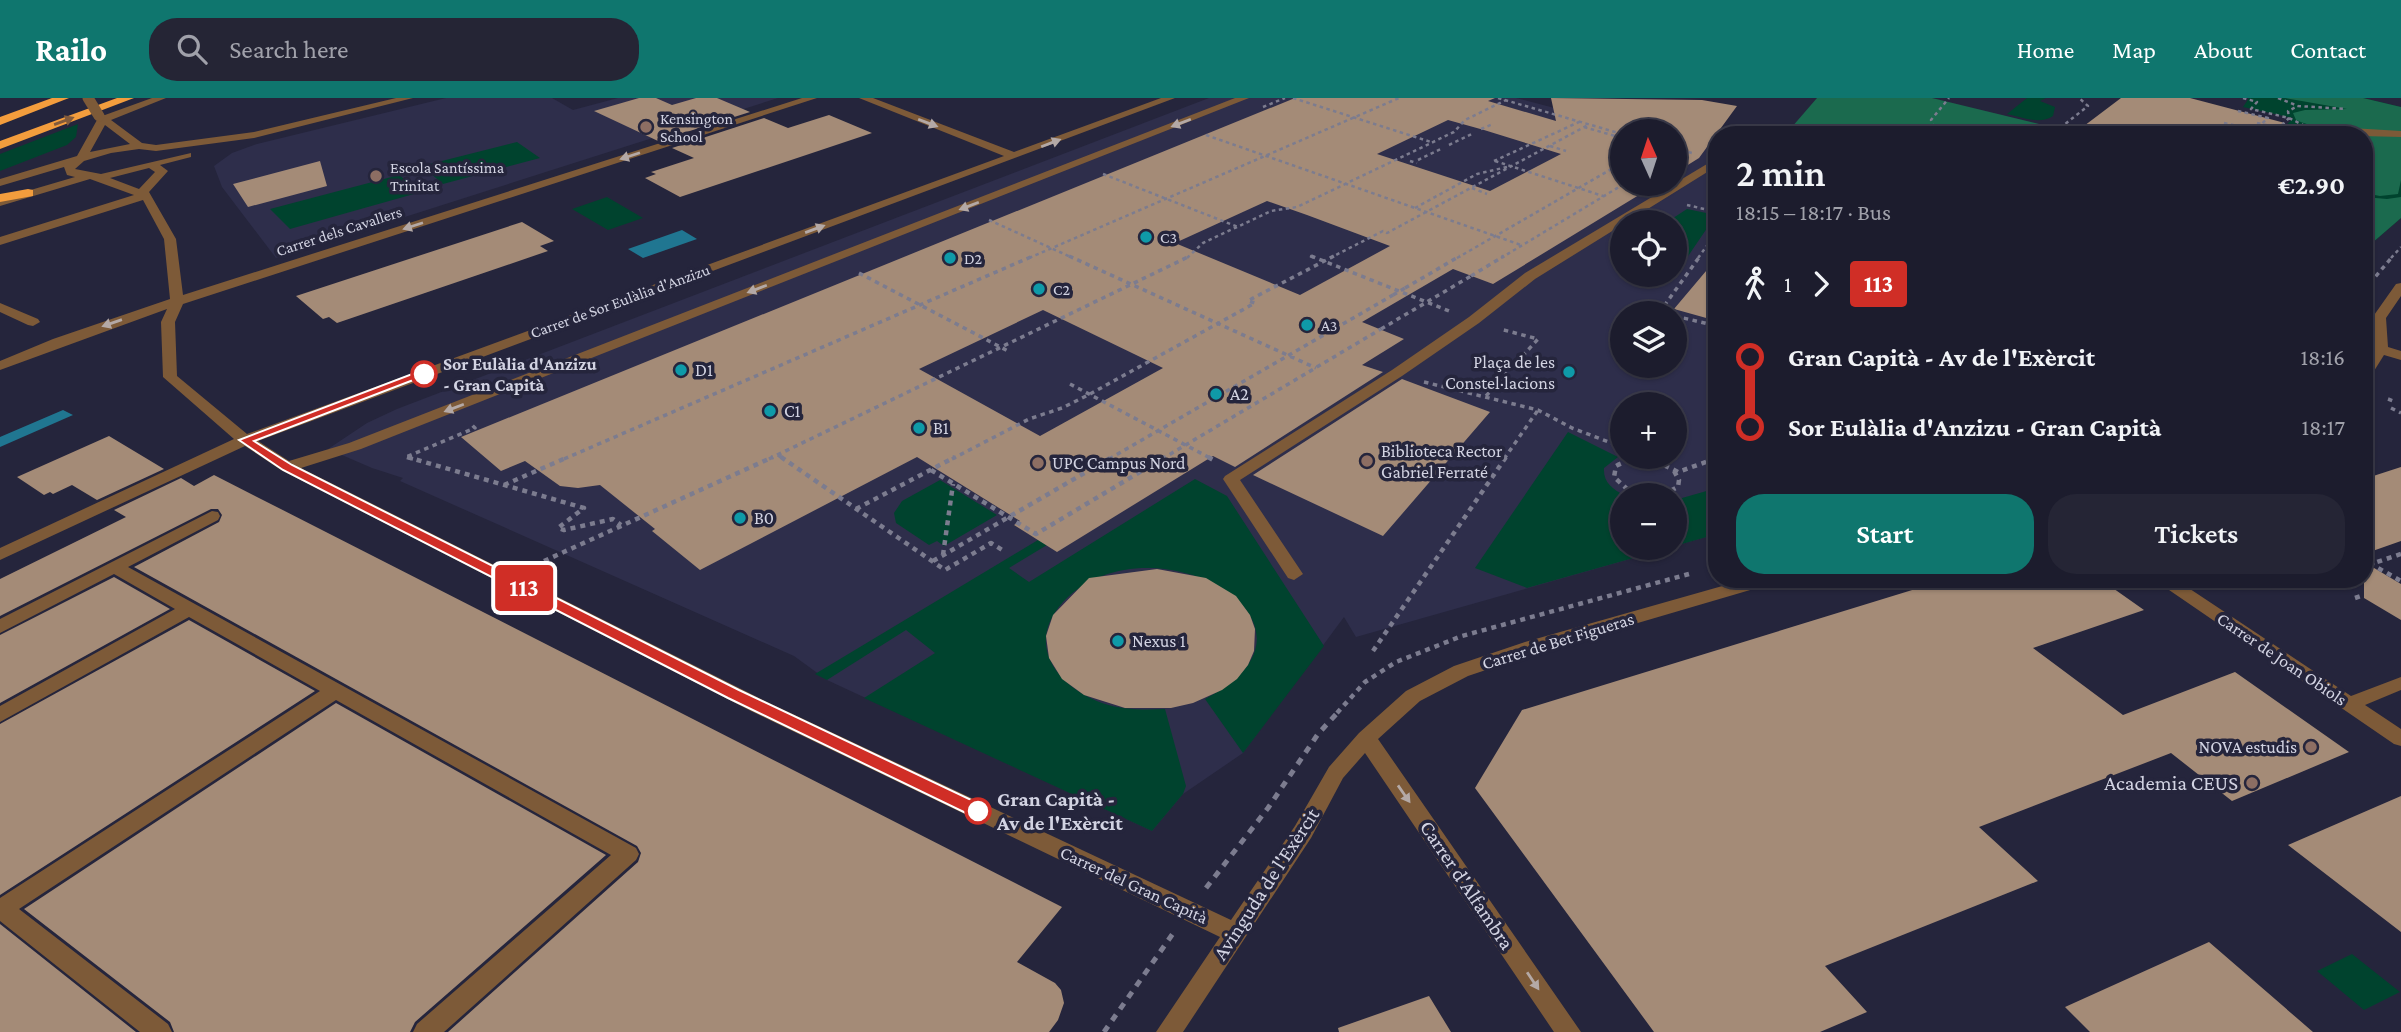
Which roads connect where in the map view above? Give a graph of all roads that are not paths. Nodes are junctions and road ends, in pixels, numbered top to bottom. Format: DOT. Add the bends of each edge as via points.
graph roads {
  1 [pos="63,98"];
  2 [pos="90,98"];
  3 [pos="128,98"];
  4 [pos="161,98"];
  5 [pos="408,98"];
  6 [pos="812,98"];
  7 [pos="864,98"];
  8 [pos="1170,98"];
  9 [pos="1244,98"];
  10 [pos="100,118"];
  11 [pos="0,121"];
  12 [pos="0,131"];
  13 [pos="2373,132"];
  14 [pos="2401,134"];
  15 [pos="254,135"];
  16 [pos="0,145"];
  17 [pos="139,146"];
  18 [pos="156,148"];
  19 [pos="1014,156"];
  20 [pos="82,158"];
  21 [pos="153,162"];
  22 [pos="1708,167"];
  23 [pos="86,177"];
  24 [pos="101,177"];
  25 [pos="0,183"];
  26 [pos="28,193"];
  27 [pos="144,194"];
  28 [pos="0,201"];
  29 [pos="0,241"];
  30 [pos="2401,287"];
  31 [pos="177,302"];
  32 [pos="0,307"];
  33 [pos="33,322"];
  34 [pos="2381,349"];
  35 [pos="2401,356"];
  36 [pos="2373,362"];
  37 [pos="0,366"];
  38 [pos="245,440"];
  39 [pos="287,467"];
  40 [pos="212,516"];
  41 [pos="0,555"];
  42 [pos="114,567"];
  43 [pos="1294,574"];
  44 [pos="1737,588"];
  45 [pos="2175,588"];
  46 [pos="188,608"];
  47 [pos="0,627"];
  48 [pos="2400,683"];
  49 [pos="335,691"];
  50 [pos="2348,704"];
  51 [pos="0,715"];
  52 [pos="1366,738"];
  53 [pos="2401,739"];
  54 [pos="0,909"];
  55 [pos="1235,933"];
  56 [pos="159,1032"];
  57 [pos="426,1032"];
  58 [pos="1169,1032"];
  59 [pos="1568,1032"];
  1 -- 11 [label="highway"];
  2 -- 10 [label="street, bridge"];
  2 -- 12 [label="highway"];
  16 -- 3 [label="highway, one-way"];
  4 -- 10 [label="street"];
  5 -- 15 [label="street"];
  6 -- 31 [label="street, Carrer dels Cavallers, one-way"];
  7 -- 19 [label="street, one-way"];
  19 -- 8 [label="street, Carrer de Sor Eulàlia d'Anzizu, one-way"];
  9 -- 39 [label="street, one-way" via="355,446"];
  10 -- 17 [label="street"];
  10 -- 20 [label="street"];
  13 -- 14 [label="street"];
  15 -- 18 [label="street"];
  15 -- 21 [label="street"];
  17 -- 18 [label="street"];
  17 -- 20 [label="street"];
  18 -- 21 [label="street" via="163,152"];
  38 -- 19 [label="street, Carrer de Sor Eulàlia d'Anzizu, one-way"];
  20 -- 23 [label="street" via="69,168 76,176"];
  20 -- 25 [label="street"];
  21 -- 24 [label="street"];
  21 -- 27 [label="street" via="162,172"];
  22 -- 43 [label="street" via="1530,276 1419,358 1231,480"];
  23 -- 24 [label="street"];
  23 -- 26 [label="street"];
  24 -- 27 [label="street"];
  26 -- 28 [label="highway"];
  27 -- 29 [label="street"];
  27 -- 31 [label="street, Carrer del Gran Capità" via="170,239"];
  30 -- 34 [label="street" via="2379,318"];
  31 -- 37 [label="street, Carrer dels Cavallers, one-way"];
  31 -- 38 [label="street, Carrer del Gran Capità" via="168,322 170,377"];
  32 -- 33 [label="street"];
  34 -- 35 [label="street"];
  34 -- 36 [label="street"];
  38 -- 39 [label="street, Carrer del Gran Capità"];
  38 -- 41 [label="street, Carrer de Sor Eulàlia d'Anzizu"];
  39 -- 55 [label="street, Carrer del Gran Capità" via="758,706"];
  40 -- 42 [label="street"];
  42 -- 46 [label="street"];
  42 -- 47 [label="street"];
  44 -- 52 [label="street, Carrer de Bet Figueras" via="1461,671 1413,696"];
  45 -- 50 [label="street, Carrer de Joan Obiols"];
  46 -- 49 [label="street"];
  46 -- 51 [label="street"];
  48 -- 50 [label="street"];
  49 -- 54 [label="street"];
  49 -- 57 [label="street" via="628,854"];
  50 -- 53 [label="street, Carrer de Joan Obiols"];
  52 -- 55 [label="street, Avinguda de l'Exèrcit" via="1336,773 1303,832"];
  52 -- 59 [label="street, Carrer d'Alfambra, one-way"];
  54 -- 56 [label="street"];
  55 -- 58 [label="street, Avinguda de l'Exèrcit"];
}
